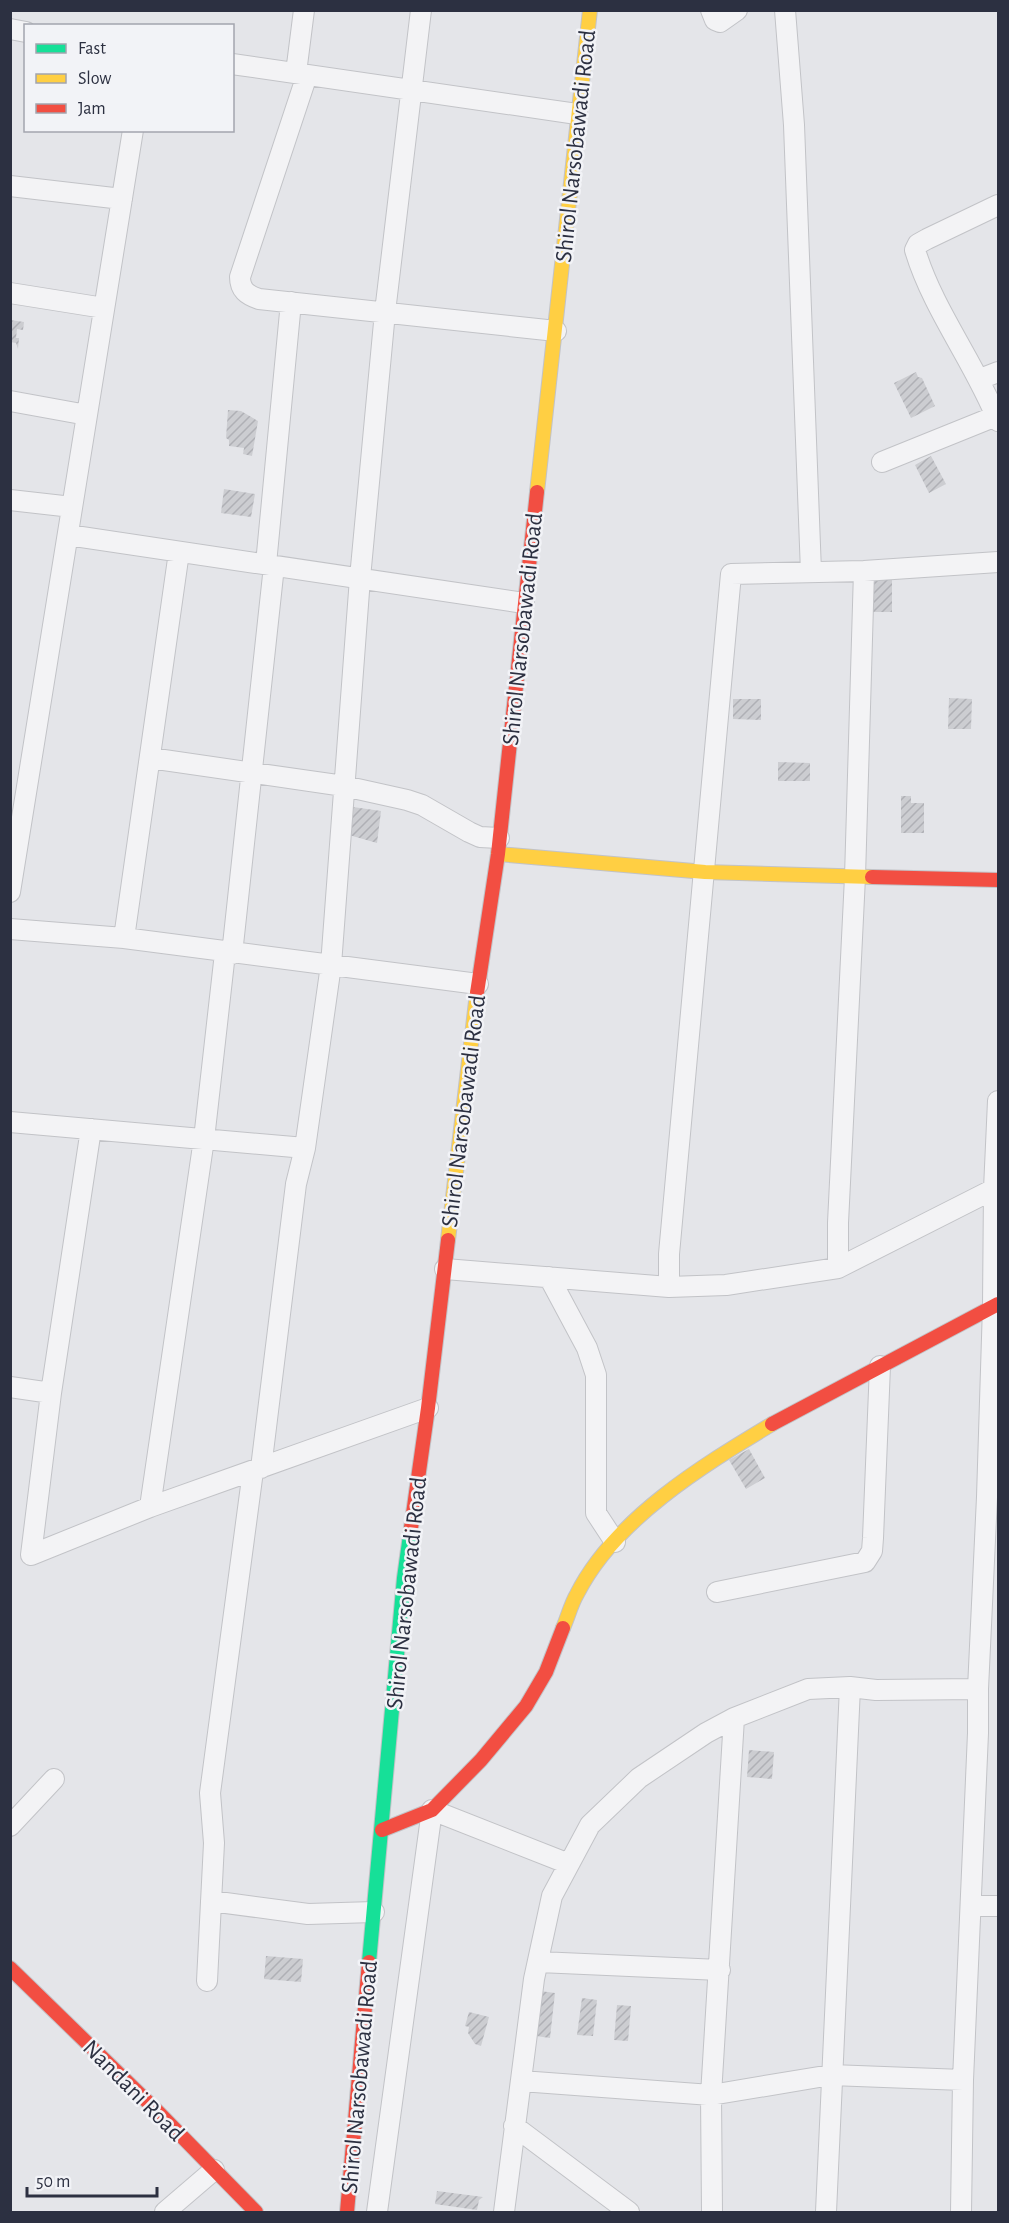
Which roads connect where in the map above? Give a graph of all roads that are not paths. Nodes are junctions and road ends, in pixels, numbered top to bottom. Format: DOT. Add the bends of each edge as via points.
graph roads {
  1 [pos="303,10"];
  2 [pos="421,10"];
  3 [pos="590,10"];
  4 [pos="711,10"];
  5 [pos="737,10"];
  6 [pos="785,10"];
  7 [pos="234,64"];
  8 [pos="301,74"];
  9 [pos="413,89"];
  10 [pos="577,114"];
  11 [pos="133,132"];
  12 [pos="10,186"];
  13 [pos="122,198"];
  14 [pos="999,205"];
  15 [pos="10,293"];
  16 [pos="291,302"];
  17 [pos="105,308"];
  18 [pos="385,312"];
  19 [pos="556,330"];
  20 [pos="999,372"];
  21 [pos="980,379"];
  22 [pos="10,401"];
  23 [pos="87,415"];
  24 [pos="998,418"];
  25 [pos="882,462"];
  26 [pos="10,500"];
  27 [pos="72,507"];
  28 [pos="68,535"];
  29 [pos="179,552"];
  30 [pos="999,562"];
  31 [pos="270,565"];
  32 [pos="811,572"];
  33 [pos="864,572"];
  34 [pos="360,578"];
  35 [pos="524,603"];
  36 [pos="150,758"];
  37 [pos="250,774"];
  38 [pos="344,786"];
  39 [pos="499,846"];
  40 [pos="705,872"];
  41 [pos="855,877"];
  42 [pos="999,880"];
  43 [pos="10,891"];
  44 [pos="10,929"];
  45 [pos="124,938"];
  46 [pos="228,953"];
  47 [pos="331,965"];
  48 [pos="478,984"];
  49 [pos="999,1101"];
  50 [pos="10,1122"];
  51 [pos="91,1129"];
  52 [pos="204,1139"];
  53 [pos="304,1148"];
  54 [pos="996,1188"];
  55 [pos="838,1268"];
  56 [pos="445,1269"];
  57 [pos="549,1278"];
  58 [pos="669,1287"];
  59 [pos="996,1305"];
  60 [pos="880,1366"];
  61 [pos="10,1387"];
  62 [pos="51,1393"];
  63 [pos="428,1408"];
  64 [pos="257,1469"];
  65 [pos="150,1507"];
  66 [pos="615,1542"];
  67 [pos="717,1592"];
  68 [pos="991,1610"];
  69 [pos="850,1687"];
  70 [pos="978,1689"];
  71 [pos="734,1718"];
  72 [pos="54,1779"];
  73 [pos="432,1810"];
  74 [pos="10,1826"];
  75 [pos="381,1830"];
  76 [pos="569,1864"];
  77 [pos="211,1901"];
  78 [pos="971,1906"];
  79 [pos="999,1906"];
  80 [pos="374,1912"];
  81 [pos="539,1962"];
  82 [pos="10,1968"];
  83 [pos="720,1970"];
  84 [pos="207,1981"];
  85 [pos="831,2075"];
  86 [pos="963,2080"];
  87 [pos="520,2081"];
  88 [pos="711,2095"];
  89 [pos="514,2126"];
  90 [pos="214,2170"];
  91 [pos="165,2212"];
  92 [pos="256,2212"];
  93 [pos="347,2212"];
  94 [pos="377,2212"];
  95 [pos="504,2212"];
  96 [pos="629,2212"];
  97 [pos="712,2212"];
  98 [pos="826,2212"];
  99 [pos="961,2212"];
  1 -- 8 [label="street"];
  2 -- 9 [label="street"];
  3 -- 10 [label="main road, Shirol Narsobawadi Road"];
  4 -- 5 [label="street" via="720,22"];
  6 -- 32 [label="street" via="795,125"];
  7 -- 8 [label="street"];
  8 -- 9 [label="street"];
  8 -- 16 [label="street" via="240,277 244,292 250,296"];
  9 -- 10 [label="street"];
  9 -- 18 [label="street"];
  10 -- 19 [label="main road, Shirol Narsobawadi Road"];
  11 -- 13 [label="street"];
  12 -- 13 [label="street"];
  13 -- 17 [label="street"];
  14 -- 21 [label="street" via="927,239 915,250 940,307"];
  15 -- 17 [label="street"];
  16 -- 18 [label="street"];
  16 -- 31 [label="street"];
  17 -- 23 [label="street"];
  18 -- 19 [label="street"];
  18 -- 34 [label="street"];
  19 -- 35 [label="main road, Shirol Narsobawadi Road"];
  20 -- 21 [label="street"];
  21 -- 24 [label="street"];
  22 -- 23 [label="street"];
  23 -- 27 [label="street"];
  24 -- 25 [label="street"];
  26 -- 27 [label="street"];
  27 -- 28 [label="street"];
  28 -- 29 [label="street"];
  28 -- 43 [label="street"];
  29 -- 31 [label="street"];
  29 -- 36 [label="street"];
  30 -- 33 [label="street"];
  31 -- 34 [label="street"];
  31 -- 37 [label="street"];
  32 -- 33 [label="street"];
  32 -- 40 [label="street" via="731,574"];
  33 -- 41 [label="street"];
  34 -- 35 [label="street"];
  34 -- 38 [label="street"];
  35 -- 39 [label="main road, Shirol Narsobawadi Road"];
  36 -- 37 [label="street"];
  36 -- 45 [label="street"];
  37 -- 38 [label="street"];
  37 -- 46 [label="street"];
  38 -- 39 [label="street" via="422,805"];
  38 -- 47 [label="street"];
  39 -- 40 [label="main road"];
  39 -- 48 [label="main road, Shirol Narsobawadi Road"];
  40 -- 41 [label="main road"];
  40 -- 58 [label="street"];
  41 -- 42 [label="main road"];
  41 -- 55 [label="street"];
  44 -- 45 [label="street"];
  45 -- 46 [label="street"];
  46 -- 47 [label="street"];
  46 -- 52 [label="street"];
  47 -- 48 [label="street"];
  47 -- 53 [label="street"];
  48 -- 56 [label="main road, Shirol Narsobawadi Road"];
  49 -- 54 [label="street"];
  50 -- 51 [label="street"];
  51 -- 52 [label="street"];
  51 -- 62 [label="street"];
  52 -- 53 [label="street"];
  52 -- 65 [label="street"];
  53 -- 64 [label="street"];
  54 -- 55 [label="street"];
  54 -- 59 [label="street"];
  55 -- 58 [label="street" via="726,1285"];
  56 -- 57 [label="street"];
  56 -- 63 [label="main road, Shirol Narsobawadi Road"];
  57 -- 58 [label="street"];
  57 -- 66 [label="street" via="587,1348 596,1375 596,1513"];
  59 -- 60 [label="main road"];
  59 -- 68 [label="street"];
  60 -- 66 [label="main road" via="715,1458 639,1515"];
  60 -- 67 [label="street" via="873,1538 865,1562"];
  61 -- 62 [label="street"];
  62 -- 65 [label="street" via="31,1555"];
  63 -- 64 [label="street"];
  63 -- 75 [label="main road, Shirol Narsobawadi Road" via="404,1578"];
  64 -- 65 [label="street"];
  64 -- 77 [label="street" via="210,1793 214,1843"];
  66 -- 73 [label="main road" via="577,1593 546,1672 526,1706"];
  68 -- 70 [label="street"];
  69 -- 70 [label="street"];
  69 -- 71 [label="street" via="808,1689"];
  69 -- 85 [label="street"];
  70 -- 78 [label="street"];
  71 -- 76 [label="street" via="639,1778 590,1825"];
  71 -- 83 [label="street"];
  72 -- 74 [label="street"];
  73 -- 75 [label="main road"];
  73 -- 76 [label="street"];
  73 -- 94 [label="street"];
  75 -- 80 [label="main road, Shirol Narsobawadi Road"];
  76 -- 81 [label="street" via="552,1896"];
  77 -- 80 [label="street" via="308,1914"];
  77 -- 84 [label="street"];
  78 -- 79 [label="street"];
  78 -- 86 [label="street"];
  80 -- 93 [label="main road, Shirol Narsobawadi Road"];
  81 -- 83 [label="street"];
  81 -- 87 [label="street"];
  82 -- 90 [label="main road, Nandani Road"];
  83 -- 88 [label="street"];
  85 -- 86 [label="street"];
  85 -- 88 [label="street"];
  85 -- 98 [label="street"];
  86 -- 99 [label="street"];
  87 -- 88 [label="street"];
  87 -- 89 [label="street"];
  88 -- 97 [label="street"];
  89 -- 95 [label="street"];
  89 -- 96 [label="street"];
  90 -- 91 [label="street"];
  90 -- 92 [label="main road, Nandani Road"];
}
